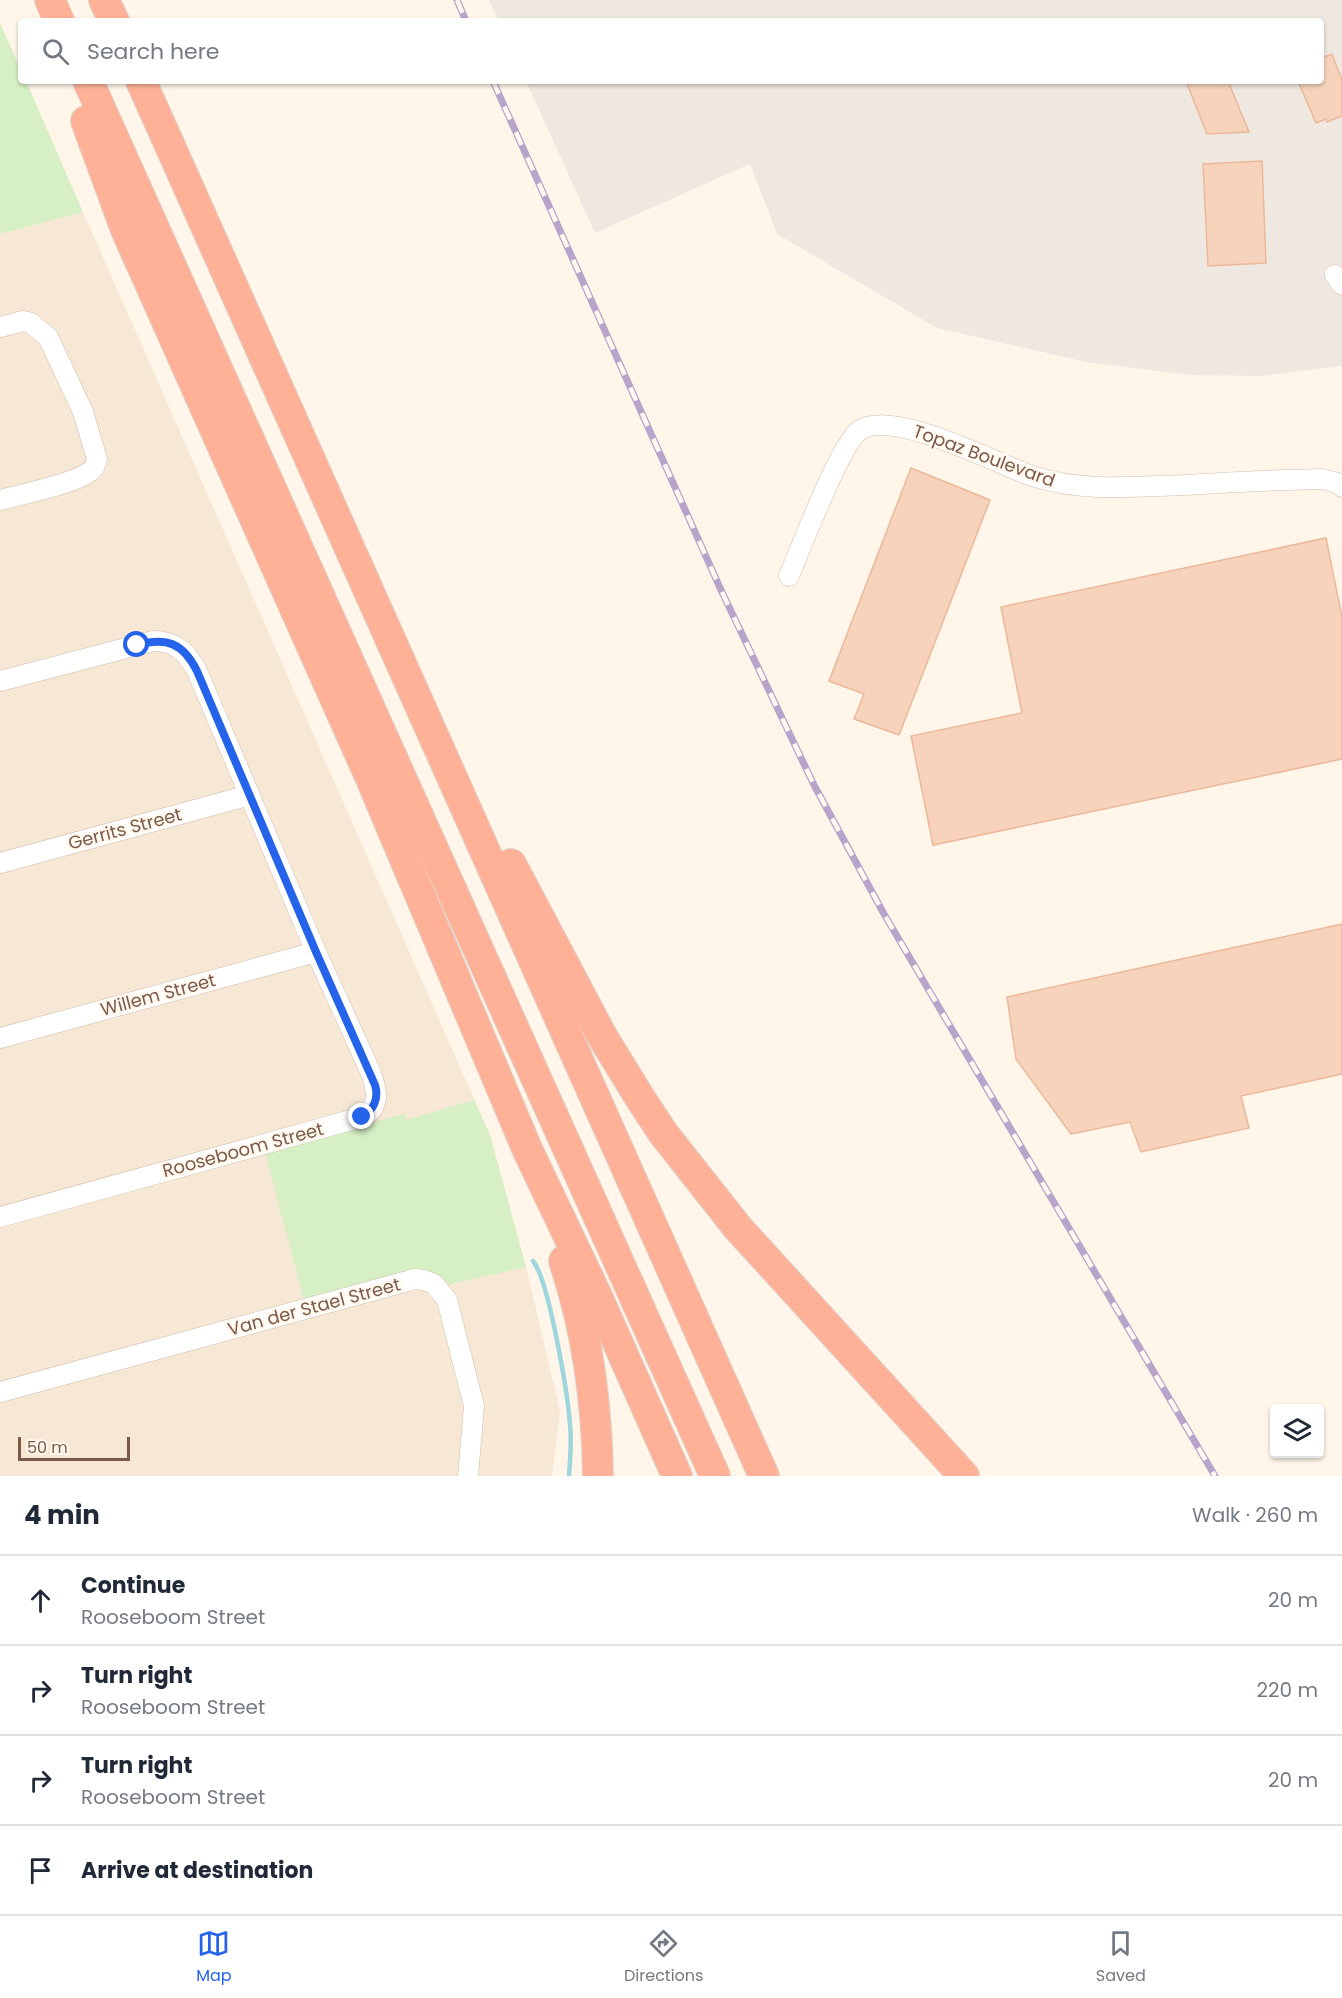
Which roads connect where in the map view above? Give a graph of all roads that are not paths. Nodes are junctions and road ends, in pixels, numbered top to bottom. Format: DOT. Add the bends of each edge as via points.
graph roads {
  1 [pos="49,0"];
  2 [pos="104,0"];
  3 [pos="51,18"];
  4 [pos="58,18"];
  5 [pos="113,18"];
  6 [pos="72,84"];
  7 [pos="88,84"];
  8 [pos="142,84"];
  9 [pos="0,327"];
  10 [pos="1342,487"];
  11 [pos="0,500"];
  12 [pos="789,576"];
  13 [pos="401,664"];
  14 [pos="0,681"];
  15 [pos="250,795"];
  16 [pos="0,862"];
  17 [pos="316,952"];
  18 [pos="0,1038"];
  19 [pos="528,1152"];
  20 [pos="0,1217"];
  21 [pos="0,1392"];
  22 [pos="468,1476"];
  23 [pos="598,1476"];
  24 [pos="677,1476"];
  25 [pos="715,1476"];
  26 [pos="764,1476"];
  27 [pos="964,1476"];
  1 -- 3 [label="highway"];
  1 -- 4 [label="highway"];
  2 -- 5 [label="highway"];
  6 -- 19 [label="highway" via="126,230 371,779"];
  7 -- 25 [label="highway"];
  8 -- 13 [label="highway"];
  9 -- 11 [label="street" via="23,321 48,337 82,412 97,459 90,472 76,479"];
  10 -- 12 [label="street, Topaz Boulevard" via="1322,479 1114,488 1070,486 1030,475 916,430 887,424 869,426 858,431 842,456"];
  13 -- 26 [label="highway"];
  13 -- 27 [label="highway" via="602,1036 663,1133 738,1228"];
  14 -- 15 [label="street, Rooseboom Street" via="153,641 174,644 190,658"];
  15 -- 16 [label="street, Gerrits Street"];
  15 -- 17 [label="street, Rooseboom Street"];
  17 -- 18 [label="street, Willem Street"];
  17 -- 20 [label="street, Rooseboom Street" via="376,1089 375,1103 366,1115"];
  19 -- 23 [label="highway" via="573,1287 594,1404"];
  19 -- 24 [label="highway"];
  21 -- 22 [label="street, Van der Stael Street" via="415,1279 424,1280 434,1284 447,1300 474,1406"];
}
